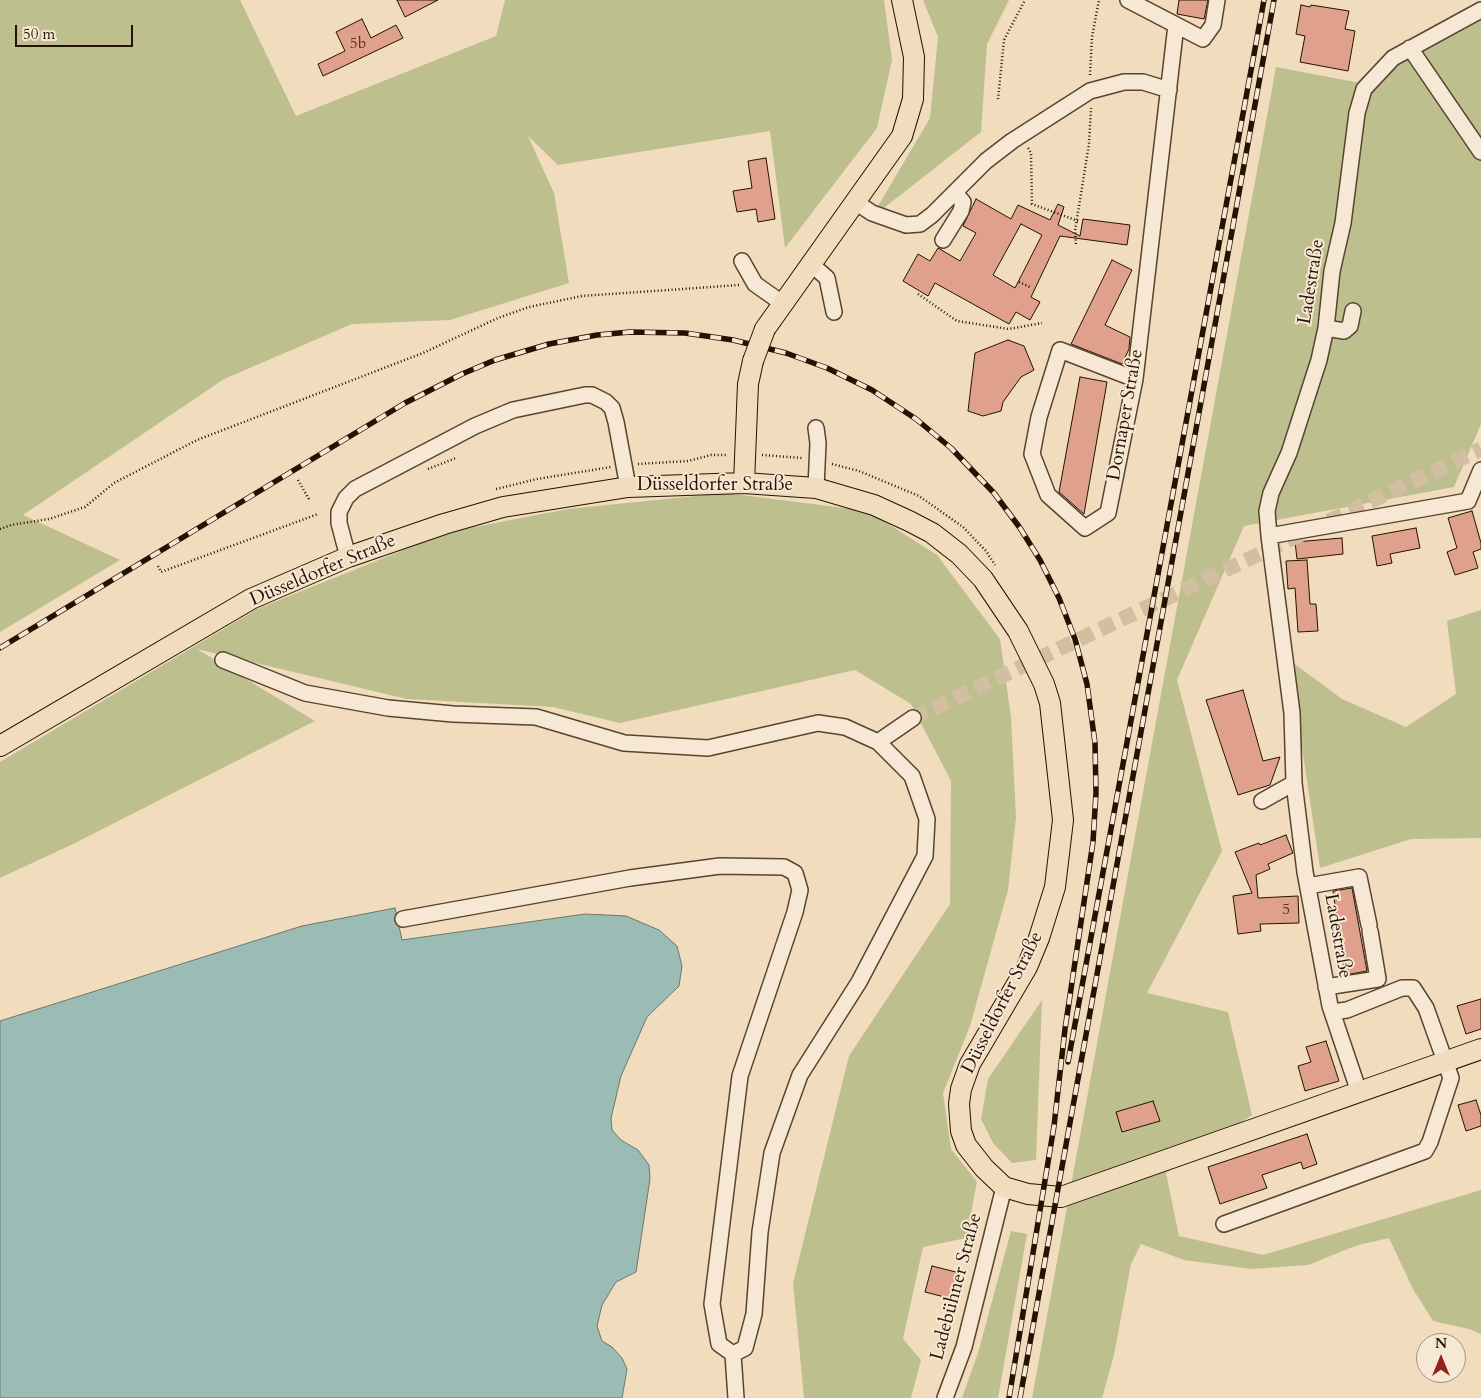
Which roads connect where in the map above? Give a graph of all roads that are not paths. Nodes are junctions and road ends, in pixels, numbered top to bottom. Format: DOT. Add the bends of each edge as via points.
graph roads {
  1 [pos="902,0"];
  2 [pos="1128,0"];
  3 [pos="1217,0"];
  4 [pos="1481,10"];
  5 [pos="1176,25"];
  6 [pos="1410,48"];
  7 [pos="1169,90"];
  8 [pos="1481,152"];
  9 [pos="955,193"];
  10 [pos="854,201"];
  11 [pos="943,240"];
  12 [pos="742,261"];
  13 [pos="810,264"];
  14 [pos="782,303"];
  15 [pos="1354,311"];
  16 [pos="834,312"];
  17 [pos="1326,328"];
  18 [pos="1135,379"];
  19 [pos="816,428"];
  20 [pos="1481,470"];
  21 [pos="744,483"];
  22 [pos="628,487"];
  23 [pos="816,488"];
  24 [pos="1269,536"];
  25 [pos="348,557"];
  26 [pos="223,660"];
  27 [pos="913,718"];
  28 [pos="878,742"];
  29 [pos="0,746"];
  30 [pos="1294,783"];
  31 [pos="1262,801"];
  32 [pos="1308,886"];
  33 [pos="403,919"];
  34 [pos="1326,988"];
  35 [pos="1332,1012"];
  36 [pos="1481,1048"];
  37 [pos="1446,1061"];
  38 [pos="1359,1092"];
  39 [pos="1004,1186"];
  40 [pos="1224,1224"];
  41 [pos="733,1354"];
  42 [pos="736,1398"];
  43 [pos="945,1398"];
  1 -- 10 [label="main road" via="914,57 912,99 902,136"];
  2 -- 5 [label="street"];
  3 -- 5 [label="street" via="1213,25 1203,39"];
  4 -- 6 [label="street, Ladestraße"];
  5 -- 7 [label="street, Dornaper Straße"];
  6 -- 8 [label="street"];
  6 -- 17 [label="street, Ladestraße" via="1393,58 1364,89 1356,113"];
  7 -- 9 [label="street" via="1143,82 1124,82 1090,91 1012,141 986,161"];
  7 -- 18 [label="street, Dornaper Straße"];
  9 -- 10 [label="street" via="920,224 906,225 872,213"];
  9 -- 11 [label="street" via="963,202 961,211"];
  10 -- 13 [label="main road"];
  12 -- 14 [label="street" via="755,284"];
  13 -- 14 [label="main road"];
  13 -- 16 [label="street" via="827,278"];
  14 -- 21 [label="main road, bridge" via="765,329 748,384"];
  15 -- 17 [label="street" via="1350,326 1344,331"];
  17 -- 24 [label="street, Ladestraße" via="1314,381 1271,493 1267,511"];
  18 -- 18 [label="street, Dornaper Straße" via="1108,513 1085,528 1048,495 1032,454 1038,418 1060,350"];
  19 -- 23 [label="street"];
  20 -- 24 [label="street" via="1468,501"];
  21 -- 22 [label="main road, Düsseldorfer Straße"];
  21 -- 23 [label="main road, Düsseldorfer Straße"];
  22 -- 25 [label="main road, Düsseldorfer Straße" via="503,507"];
  22 -- 25 [label="street" via="616,422 612,408 606,402 585,394 513,410 474,426 355,489 339,512"];
  23 -- 39 [label="main road, Düsseldorfer Straße" via="874,505 909,521 932,533 959,554 1018,630 1050,703 1063,820 1055,887 1027,967 970,1064 959,1104 961,1131 966,1145"];
  24 -- 30 [label="street, Ladestraße" via="1292,713"];
  25 -- 29 [label="main road, Düsseldorfer Straße" via="251,599"];
  26 -- 28 [label="street" via="305,692 388,708 536,717 624,743 708,748 818,723 845,727"];
  27 -- 28 [label="street"];
  28 -- 41 [label="street" via="912,776 927,819 925,856 859,982 800,1075 772,1153 760,1232 754,1314 745,1348"];
  30 -- 31 [label="street"];
  30 -- 32 [label="street, Ladestraße"];
  32 -- 34 [label="street, Ladestraße"];
  32 -- 34 [label="street" via="1360,877 1370,928 1378,979"];
  33 -- 41 [label="street" via="630,878 720,866 784,867 795,873 800,890 795,912 740,1076 737,1095 712,1304 719,1344"];
  34 -- 35 [label="street, Ladestraße"];
  35 -- 37 [label="street" via="1347,1010 1402,988 1413,988 1426,1008"];
  35 -- 38 [label="street, Ladestraße"];
  36 -- 37 [label="main road, Düsseldorfer Straße"];
  37 -- 38 [label="main road, Düsseldorfer Straße"];
  37 -- 40 [label="street" via="1451,1078 1425,1151"];
  38 -- 39 [label="main road, Düsseldorfer Straße" via="1061,1198 1028,1194"];
  39 -- 43 [label="street, Ladebühner Straße" via="964,1347"];
  41 -- 42 [label="street"];
}
